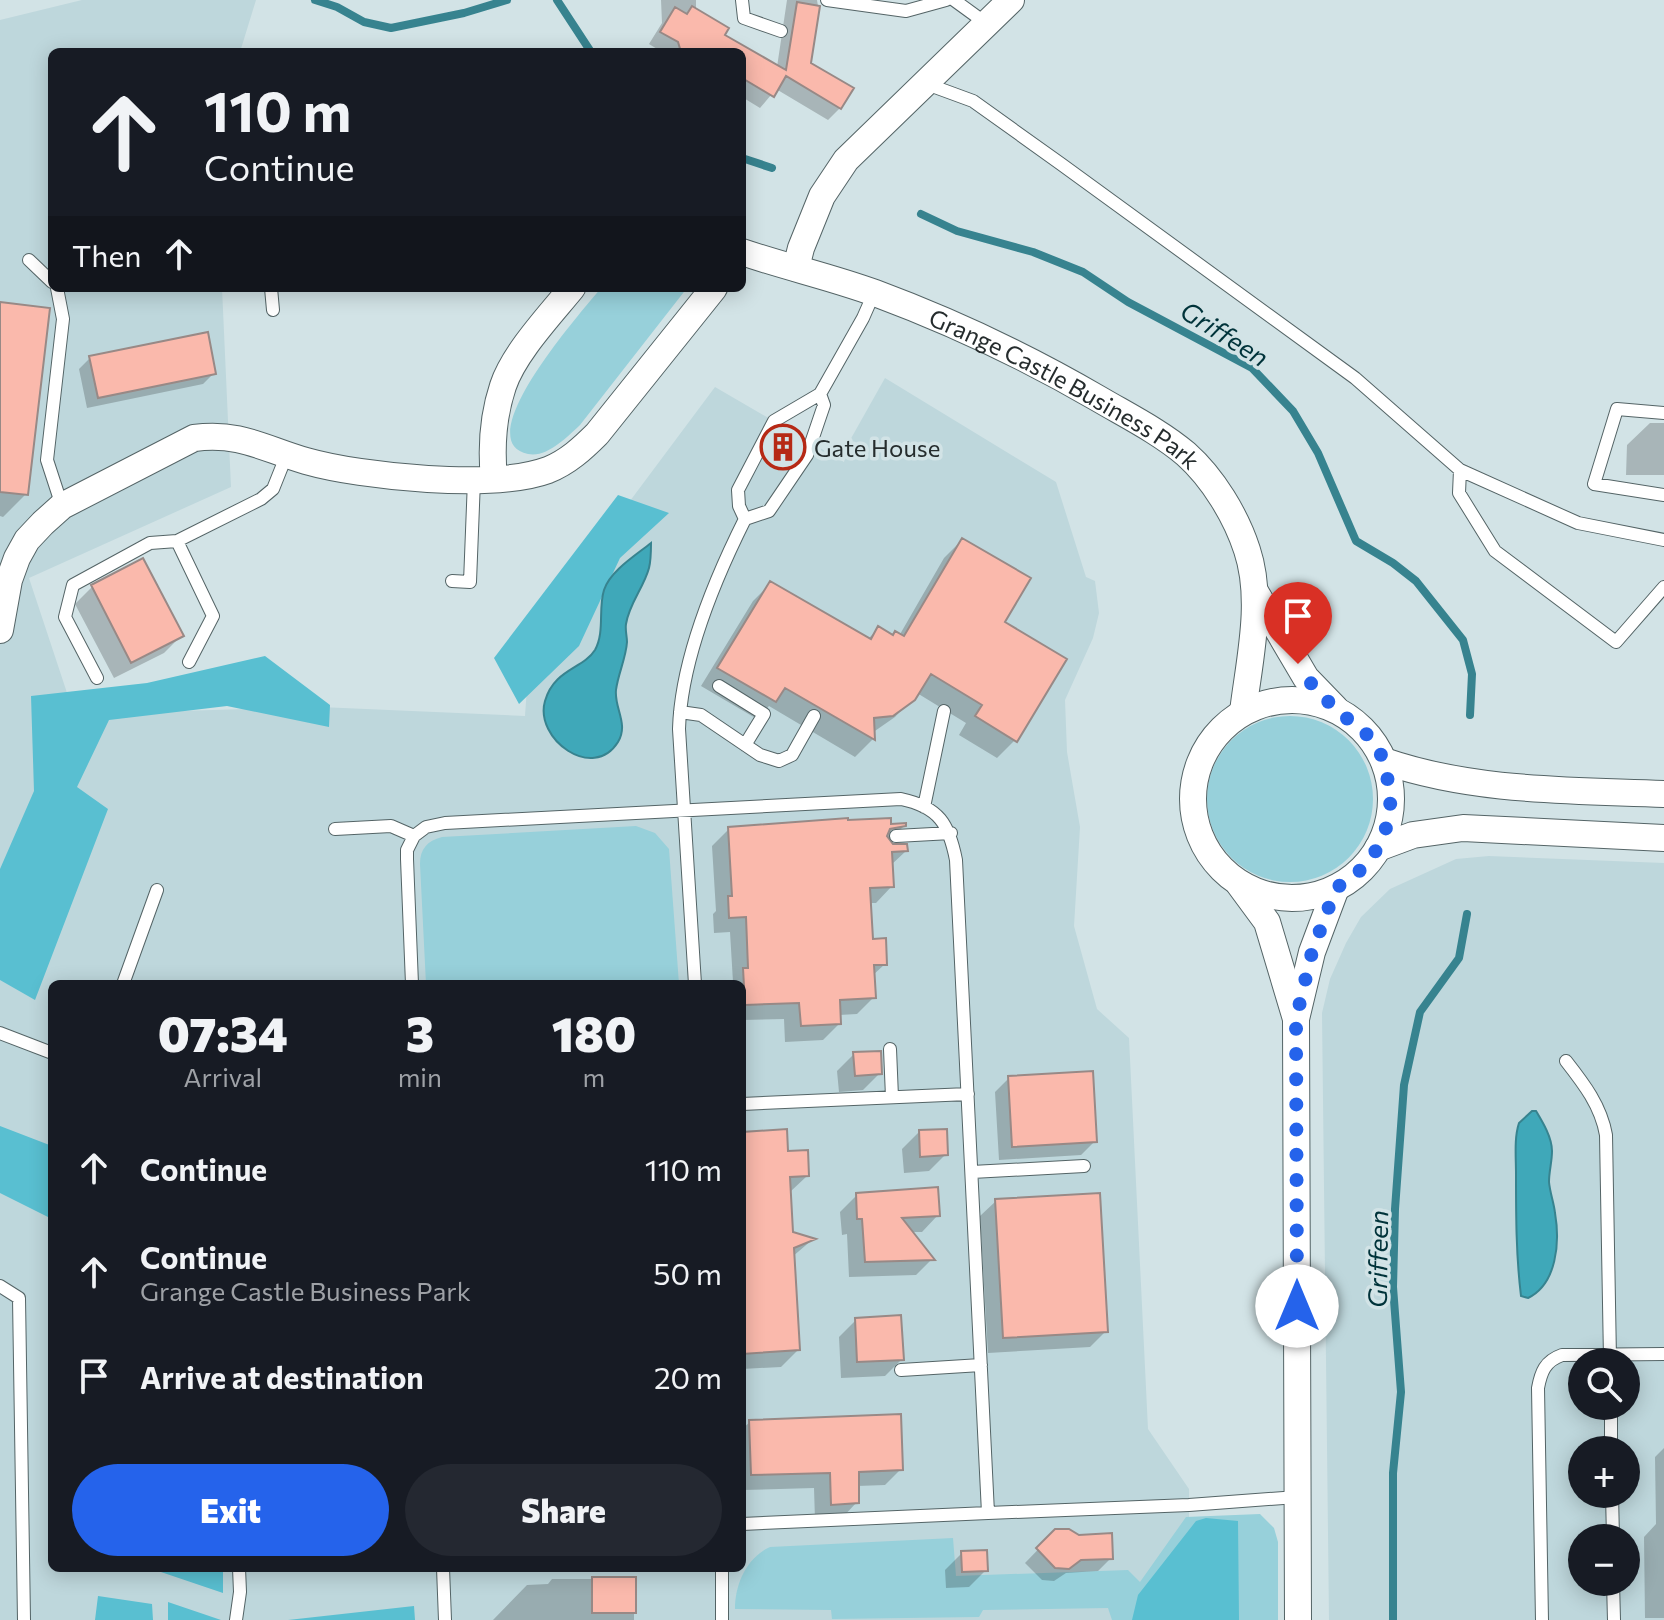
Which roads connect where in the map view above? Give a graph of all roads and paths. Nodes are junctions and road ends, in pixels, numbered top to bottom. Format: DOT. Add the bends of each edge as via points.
graph roads {
  1 [pos="742,0"];
  2 [pos="827,0"];
  3 [pos="946,0"];
  4 [pos="954,0"];
  5 [pos="1011,0"];
  6 [pos="987,24"];
  7 [pos="781,31"];
  8 [pos="923,83"];
  9 [pos="746,253"];
  10 [pos="29,260"];
  11 [pos="796,268"];
  12 [pos="48,278"];
  13 [pos="58,292"];
  14 [pos="271,292"];
  15 [pos="569,292"];
  16 [pos="711,292"];
  17 [pos="874,293"];
  18 [pos="273,310"];
  19 [pos="820,394"];
  20 [pos="1664,413"];
  21 [pos="287,454"];
  22 [pos="1460,470"];
  23 [pos="484,479"];
  24 [pos="1664,495"];
  25 [pos="62,506"];
  26 [pos="745,519"];
  27 [pos="1664,540"];
  28 [pos="177,541"];
  29 [pos="452,581"];
  30 [pos="1664,587"];
  31 [pos="1256,593"];
  32 [pos="2,602"];
  33 [pos="0,630"];
  34 [pos="189,662"];
  35 [pos="97,678"];
  36 [pos="719,686"];
  37 [pos="944,711"];
  38 [pos="1337,711"];
  39 [pos="680,712"];
  40 [pos="1243,712"];
  41 [pos="814,716"];
  42 [pos="745,745"];
  43 [pos="1384,761"];
  44 [pos="1664,794"];
  45 [pos="924,807"];
  46 [pos="685,811"];
  47 [pos="335,829"];
  48 [pos="951,833"];
  49 [pos="414,836"];
  50 [pos="896,836"];
  51 [pos="1664,838"];
  52 [pos="1378,848"];
  53 [pos="1239,884"];
  54 [pos="1336,888"];
  55 [pos="157,890"];
  56 [pos="124,980"];
  57 [pos="412,980"];
  58 [pos="695,980"];
  59 [pos="1296,1019"];
  60 [pos="0,1033"];
  61 [pos="890,1049"];
  62 [pos="48,1051"];
  63 [pos="1566,1061"];
  64 [pos="968,1094"];
  65 [pos="892,1097"];
  66 [pos="746,1104"];
  67 [pos="1084,1166"];
  68 [pos="972,1172"];
  69 [pos="0,1286"];
  70 [pos="1610,1348"];
  71 [pos="1664,1354"];
  72 [pos="1568,1355"];
  73 [pos="1640,1356"];
  74 [pos="981,1365"];
  75 [pos="901,1370"];
  76 [pos="1297,1497"];
  77 [pos="988,1513"];
  78 [pos="746,1524"];
  79 [pos="239,1572"];
  80 [pos="443,1572"];
  81 [pos="722,1572"];
  82 [pos="1613,1596"];
  83 [pos="24,1620"];
  84 [pos="236,1620"];
  85 [pos="445,1620"];
  86 [pos="722,1620"];
  87 [pos="1298,1620"];
  88 [pos="1542,1620"];
  89 [pos="1614,1620"];
  1 -- 7 [label="lane" via="744,18"];
  2 -- 3 [label="lane" via="906,11"];
  4 -- 6 [label="lane"];
  5 -- 6 [label="street"];
  6 -- 8 [label="street"];
  8 -- 11 [label="street" via="832,178"];
  8 -- 22 [label="lane" via="973,101 1051,156 1355,378"];
  9 -- 11 [label="street, Grange Castle Business Park"];
  10 -- 12 [label="lane"];
  11 -- 17 [label="street, Grange Castle Business Park"];
  13 -- 25 [label="lane" via="63,319 47,460"];
  14 -- 18 [label="lane"];
  15 -- 23 [label="street" via="504,384"];
  16 -- 23 [label="street" via="583,449 541,472"];
  17 -- 19 [label="lane"];
  17 -- 31 [label="street, Grange Castle Business Park" via="975,333 1063,378 1186,455 1236,523"];
  19 -- 26 [label="lane" via="824,405 807,455 769,511"];
  19 -- 26 [label="lane" via="774,421 738,490"];
  20 -- 24 [label="lane" via="1617,409 1594,484"];
  21 -- 23 [label="street" via="350,471"];
  21 -- 25 [label="street" via="239,438 194,438"];
  21 -- 28 [label="lane" via="273,489 261,499"];
  22 -- 27 [label="lane" via="1578,523"];
  22 -- 30 [label="lane" via="1459,493 1495,551 1616,642"];
  23 -- 29 [label="lane" via="470,582"];
  25 -- 32 [label="street" via="27,540"];
  26 -- 39 [label="lane" via="711,595"];
  28 -- 34 [label="lane" via="213,616"];
  28 -- 35 [label="lane" via="150,543 73,585 65,617"];
  31 -- 38 [label="street, Grange Castle Business Park" via="1306,678"];
  31 -- 40 [label="street, Grange Castle Business Park"];
  32 -- 33 [label="street"];
  36 -- 42 [label="lane" via="764,714"];
  37 -- 45 [label="lane"];
  38 -- 40 [label="street" via="1306,701 1274,701"];
  38 -- 43 [label="street" via="1364,731"];
  39 -- 42 [label="lane" via="701,715"];
  39 -- 46 [label="lane"];
  40 -- 53 [label="street" via="1220,730 1203,754 1193,797 1201,840 1217,865"];
  41 -- 42 [label="lane" via="786,760 768,759"];
  43 -- 44 [label="street" via="1511,787"];
  43 -- 52 [label="street" via="1391,797"];
  45 -- 46 [label="lane" via="901,799"];
  45 -- 48 [label="lane"];
  46 -- 49 [label="lane" via="445,823"];
  46 -- 58 [label="lane"];
  47 -- 49 [label="lane" via="391,826"];
  48 -- 50 [label="lane"];
  48 -- 64 [label="lane"];
  49 -- 57 [label="lane" via="407,850"];
  51 -- 52 [label="street" via="1463,828 1413,835"];
  52 -- 54 [label="street" via="1357,874"];
  53 -- 54 [label="street" via="1267,895 1297,898"];
  53 -- 59 [label="street" via="1267,922"];
  54 -- 59 [label="street" via="1312,952"];
  55 -- 56 [label="lane"];
  59 -- 76 [label="street"];
  60 -- 62 [label="lane"];
  61 -- 65 [label="lane"];
  63 -- 70 [label="lane" via="1596,1105 1606,1135"];
  64 -- 65 [label="lane"];
  64 -- 68 [label="lane"];
  65 -- 66 [label="lane"];
  67 -- 68 [label="lane"];
  68 -- 74 [label="lane"];
  69 -- 83 [label="lane" via="19,1298"];
  71 -- 73 [label="lane"];
  72 -- 88 [label="lane" via="1549,1362 1538,1388"];
  74 -- 75 [label="lane"];
  74 -- 77 [label="lane"];
  76 -- 77 [label="lane"];
  76 -- 87 [label="street"];
  77 -- 78 [label="lane"];
  79 -- 84 [label="lane"];
  80 -- 85 [label="lane"];
  81 -- 86 [label="lane"];
  82 -- 89 [label="lane"];
}
